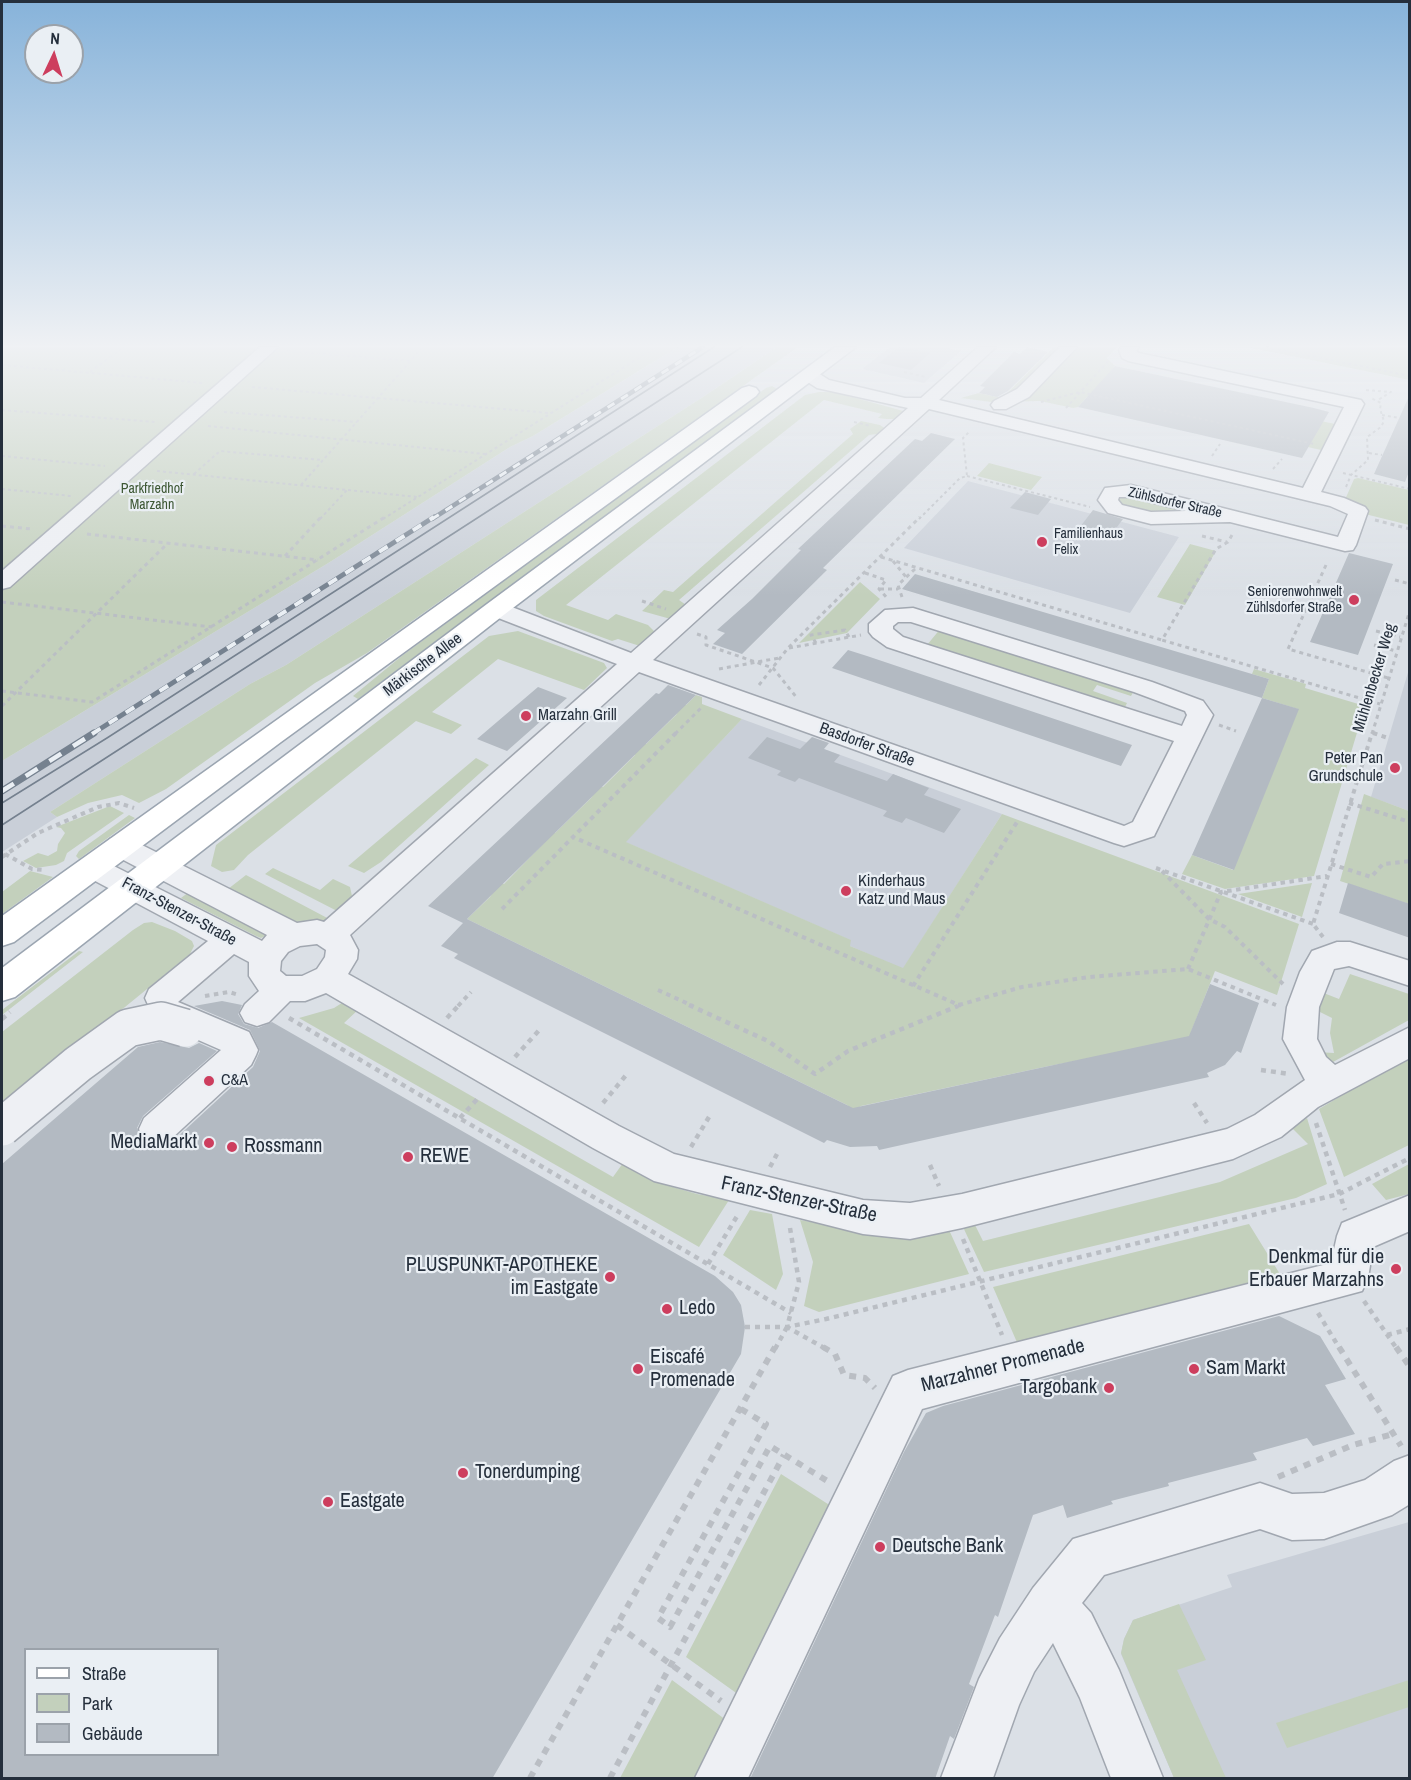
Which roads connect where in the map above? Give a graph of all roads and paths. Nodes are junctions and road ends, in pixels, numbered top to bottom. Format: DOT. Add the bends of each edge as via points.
graph roads {
  1 [pos="176,430"];
  2 [pos="248,430"];
  3 [pos="351,430"];
  4 [pos="523,430"];
  5 [pos="697,430"];
  6 [pos="735,430"];
  7 [pos="896,430"];
  8 [pos="1039,430"];
  9 [pos="1253,430"];
  10 [pos="1342,430"];
  11 [pos="963,438"];
  12 [pos="344,439"];
  13 [pos="1220,444"];
  14 [pos="1316,444"];
  15 [pos="1369,453"];
  16 [pos="485,454"];
  17 [pos="1382,455"];
  18 [pos="2,456"];
  19 [pos="1212,456"];
  20 [pos="1282,459"];
  21 [pos="324,460"];
  22 [pos="129,468"];
  23 [pos="1270,469"];
  24 [pos="1336,471"];
  25 [pos="194,474"];
  26 [pos="967,476"];
  27 [pos="301,485"];
  28 [pos="2,489"];
  29 [pos="1410,489"];
  30 [pos="347,490"];
  31 [pos="1309,495"];
  32 [pos="419,497"];
  33 [pos="96,499"];
  34 [pos="1091,507"];
  35 [pos="1358,516"];
  36 [pos="1236,517"];
  37 [pos="2,526"];
  38 [pos="1410,529"];
  39 [pos="60,532"];
  40 [pos="168,543"];
  41 [pos="284,556"];
  42 [pos="880,557"];
  43 [pos="319,560"];
  44 [pos="893,560"];
  45 [pos="1326,565"];
  46 [pos="916,567"];
  47 [pos="865,573"];
  48 [pos="906,577"];
  49 [pos="1395,580"];
  50 [pos="2,582"];
  51 [pos="1410,584"];
  52 [pos="879,589"];
  53 [pos="898,589"];
  54 [pos="2,602"];
  55 [pos="901,606"];
  56 [pos="496,609"];
  57 [pos="1410,610"];
  58 [pos="96,613"];
  59 [pos="1409,615"];
  60 [pos="213,627"];
  61 [pos="1376,631"];
  62 [pos="881,632"];
  63 [pos="696,633"];
  64 [pos="804,633"];
  65 [pos="811,635"];
  66 [pos="849,637"];
  67 [pos="1400,637"];
  68 [pos="1162,640"];
  69 [pos="816,643"];
  70 [pos="1374,645"];
  71 [pos="788,648"];
  72 [pos="1396,651"];
  73 [pos="780,658"];
  74 [pos="635,662"];
  75 [pos="756,662"];
  76 [pos="773,668"];
  77 [pos="715,670"];
  78 [pos="1388,678"];
  79 [pos="759,685"];
  80 [pos="2,692"];
  81 [pos="15,693"];
  82 [pos="797,699"];
  83 [pos="706,703"];
  84 [pos="1380,704"];
  85 [pos="2,706"];
  86 [pos="1371,732"];
  87 [pos="1188,737"];
  88 [pos="1388,738"];
  89 [pos="1349,803"];
  90 [pos="134,809"];
  91 [pos="1020,818"];
  92 [pos="1410,822"];
  93 [pos="573,837"];
  94 [pos="120,846"];
  95 [pos="3,855"];
  96 [pos="1410,861"];
  97 [pos="1331,864"];
  98 [pos="161,866"];
  99 [pos="92,867"];
  100 [pos="1156,868"];
  101 [pos="1162,871"];
  102 [pos="1327,876"];
  103 [pos="51,884"];
  104 [pos="132,888"];
  105 [pos="1221,892"];
  106 [pos="502,909"];
  107 [pos="1209,919"];
  108 [pos="1313,924"];
  109 [pos="2,933"];
  110 [pos="294,935"];
  111 [pos="330,935"];
  112 [pos="231,939"];
  113 [pos="1337,954"];
  114 [pos="266,957"];
  115 [pos="1188,969"];
  116 [pos="1410,974"];
  117 [pos="328,978"];
  118 [pos="6,984"];
  119 [pos="913,986"];
  120 [pos="1286,988"];
  121 [pos="658,990"];
  122 [pos="471,992"];
  123 [pos="161,998"];
  124 [pos="268,1002"];
  125 [pos="959,1005"];
  126 [pos="1280,1007"];
  127 [pos="185,1028"];
  128 [pos="541,1028"];
  129 [pos="429,1037"];
  130 [pos="1410,1041"];
  131 [pos="627,1074"];
  132 [pos="498,1076"];
  133 [pos="1331,1083"];
  134 [pos="474,1102"];
  135 [pos="460,1118"];
  136 [pos="585,1125"];
  137 [pos="2,1126"];
  138 [pos="1318,1128"];
  139 [pos="157,1129"];
  140 [pos="1410,1158"];
  141 [pos="1339,1194"];
  142 [pos="795,1202"];
  143 [pos="1410,1212"];
  144 [pos="958,1228"];
  145 [pos="725,1236"];
  146 [pos="708,1264"];
  147 [pos="1348,1278"];
  148 [pos="980,1282"];
  149 [pos="1303,1289"];
  150 [pos="791,1313"];
  151 [pos="745,1327"];
  152 [pos="787,1327"];
  153 [pos="1410,1329"];
  154 [pos="1387,1335"];
  155 [pos="1014,1363"];
  156 [pos="1410,1367"];
  157 [pos="865,1378"];
  158 [pos="741,1409"];
  159 [pos="1393,1434"];
  160 [pos="784,1455"];
  161 [pos="1407,1464"];
  162 [pos="856,1499"];
  163 [pos="1260,1506"];
  164 [pos="1050,1605"];
  165 [pos="617,1625"];
  166 [pos="671,1665"];
  167 [pos="749,1721"];
  168 [pos="530,1779"];
  169 [pos="610,1779"];
  170 [pos="721,1779"];
  171 [pos="967,1779"];
  172 [pos="1137,1779"];
  1 -- 22 [label="street"];
  2 -- 12 [label="path"];
  3 -- 12 [label="path"];
  4 -- 16 [label="path"];
  5 -- 94 [label="main road, Märkische Allee"];
  6 -- 56 [label="main road, Märkische Allee"];
  7 -- 74 [label="street"];
  8 -- 31 [label="street"];
  9 -- 14 [label="path"];
  10 -- 31 [label="street"];
  11 -- 26 [label="path"];
  12 -- 16 [label="path"];
  12 -- 21 [label="path"];
  13 -- 19 [label="path"];
  15 -- 17 [label="path"];
  16 -- 32 [label="path"];
  18 -- 22 [label="path"];
  20 -- 23 [label="path"];
  21 -- 25 [label="path" via="220,450"];
  21 -- 27 [label="path"];
  22 -- 25 [label="path"];
  22 -- 33 [label="street"];
  24 -- 29 [label="path"];
  25 -- 27 [label="path"];
  26 -- 34 [label="path"];
  26 -- 42 [label="path" via="960,478"];
  27 -- 30 [label="path"];
  28 -- 33 [label="path"];
  30 -- 32 [label="path"];
  30 -- 41 [label="path"];
  31 -- 35 [label="street" via="1353,508"];
  32 -- 43 [label="path"];
  33 -- 39 [label="street"];
  35 -- 36 [label="street, Zühlsdorfer Straße" via="1345,545"];
  35 -- 38 [label="path"];
  36 -- 36 [label="street, Zühlsdorfer Straße" via="1131,492 1112,492 1108,500 1115,509 1151,518"];
  36 -- 68 [label="path" via="1228,542 1216,549"];
  37 -- 39 [label="path"];
  39 -- 40 [label="path"];
  39 -- 50 [label="street"];
  40 -- 41 [label="path"];
  40 -- 58 [label="path"];
  41 -- 43 [label="path"];
  42 -- 44 [label="path"];
  42 -- 47 [label="path"];
  43 -- 60 [label="path"];
  44 -- 46 [label="path"];
  44 -- 48 [label="path"];
  45 -- 78 [label="path" via="1288,650"];
  46 -- 48 [label="path"];
  46 -- 68 [label="path"];
  47 -- 52 [label="path" via="886,580"];
  47 -- 64 [label="path"];
  48 -- 53 [label="path"];
  49 -- 51 [label="path"];
  52 -- 53 [label="path"];
  52 -- 55 [label="path"];
  53 -- 55 [label="path"];
  54 -- 58 [label="path"];
  55 -- 62 [label="street" via="884,620"];
  55 -- 87 [label="street, Basdorfer Straße" via="913,615 1185,701 1200,716"];
  56 -- 74 [label="street, Basdorfer Straße"];
  56 -- 98 [label="main road, Märkische Allee"];
  57 -- 59 [label="path, Mühlenbecker Weg"];
  58 -- 60 [label="path"];
  58 -- 81 [label="path"];
  59 -- 67 [label="path, Mühlenbecker Weg"];
  60 -- 81 [label="path" via="92,702"];
  61 -- 67 [label="path"];
  62 -- 66 [label="path"];
  62 -- 87 [label="street" via="895,642"];
  63 -- 75 [label="path" via="706,637 706,645"];
  64 -- 65 [label="path"];
  64 -- 71 [label="path"];
  65 -- 66 [label="path" via="845,630"];
  65 -- 69 [label="path"];
  66 -- 69 [label="path"];
  67 -- 72 [label="path, Mühlenbecker Weg"];
  68 -- 84 [label="path"];
  69 -- 71 [label="path"];
  70 -- 72 [label="path"];
  71 -- 73 [label="path"];
  72 -- 78 [label="path, Mühlenbecker Weg"];
  73 -- 75 [label="path"];
  73 -- 76 [label="path"];
  74 -- 87 [label="street, Basdorfer Straße" via="1124,836 1144,829"];
  74 -- 111 [label="street"];
  75 -- 76 [label="path"];
  75 -- 77 [label="path"];
  76 -- 79 [label="path"];
  76 -- 82 [label="path"];
  78 -- 84 [label="path, Mühlenbecker Weg"];
  80 -- 81 [label="path"];
  81 -- 85 [label="path"];
  83 -- 93 [label="path"];
  84 -- 86 [label="path, Mühlenbecker Weg"];
  86 -- 88 [label="path"];
  86 -- 89 [label="path, Mühlenbecker Weg"];
  89 -- 92 [label="path"];
  89 -- 97 [label="path, Mühlenbecker Weg"];
  90 -- 95 [label="path" via="119,803 98,807 38,833"];
  91 -- 119 [label="path"];
  93 -- 106 [label="path"];
  93 -- 119 [label="path"];
  94 -- 98 [label="street, Franz-Stenzer-Straße"];
  94 -- 99 [label="main road, Märkische Allee"];
  95 -- 103 [label="path" via="32,869"];
  96 -- 97 [label="path" via="1383,864 1371,877"];
  97 -- 102 [label="path, Mühlenbecker Weg"];
  98 -- 104 [label="main road, Märkische Allee"];
  98 -- 110 [label="street, Franz-Stenzer-Straße"];
  99 -- 103 [label="main road, Märkische Allee"];
  99 -- 104 [label="street, Franz-Stenzer-Straße"];
  100 -- 101 [label="path"];
  101 -- 105 [label="path"];
  101 -- 107 [label="path"];
  102 -- 105 [label="path"];
  102 -- 108 [label="path, Mühlenbecker Weg"];
  103 -- 109 [label="main road, Märkische Allee"];
  103 -- 118 [label="main road" via="66,909 13,953"];
  104 -- 112 [label="street, Franz-Stenzer-Straße"];
  104 -- 118 [label="main road, Märkische Allee"];
  105 -- 107 [label="path"];
  105 -- 108 [label="path"];
  107 -- 115 [label="path"];
  107 -- 120 [label="path" via="1244,944"];
  108 -- 113 [label="path"];
  110 -- 111 [label="street"];
  110 -- 114 [label="street" via="277,944"];
  111 -- 117 [label="street" via="342,950 341,960"];
  112 -- 114 [label="street, Franz-Stenzer-Straße"];
  112 -- 123 [label="street"];
  113 -- 116 [label="street" via="1350,954"];
  113 -- 133 [label="street" via="1323,960 1316,972 1303,1007 1300,1039 1314,1067"];
  114 -- 124 [label="street" via="263,967 272,984"];
  115 -- 125 [label="path" via="1022,987"];
  115 -- 126 [label="path"];
  117 -- 124 [label="street"];
  117 -- 129 [label="street, Franz-Stenzer-Straße"];
  119 -- 125 [label="path"];
  121 -- 125 [label="path" via="768,1041 815,1074 848,1051"];
  122 -- 129 [label="path"];
  124 -- 135 [label="path"];
  127 -- 137 [label="street, bridge" via="161,1021 128,1028"];
  128 -- 132 [label="path"];
  129 -- 132 [label="street, Franz-Stenzer-Straße"];
  130 -- 133 [label="street, Franz-Stenzer-Straße"];
  131 -- 136 [label="path"];
  132 -- 136 [label="street, Franz-Stenzer-Straße"];
  133 -- 142 [label="street, Franz-Stenzer-Straße" via="1268,1126 1233,1143 962,1211 910,1221 863,1217"];
  134 -- 135 [label="path"];
  135 -- 146 [label="path"];
  136 -- 142 [label="street, Franz-Stenzer-Straße" via="667,1170"];
  137 -- 139 [label="street" via="114,1029 140,1014 170,1012 237,1042 239,1055"];
  138 -- 141 [label="path"];
  140 -- 141 [label="path"];
  141 -- 148 [label="path"];
  142 -- 150 [label="path" via="788,1218 799,1282"];
  143 -- 147 [label="street" via="1356,1236"];
  144 -- 148 [label="path"];
  145 -- 146 [label="path"];
  146 -- 150 [label="path"];
  147 -- 149 [label="street, Marzahner Promenade"];
  147 -- 154 [label="path"];
  148 -- 152 [label="path"];
  148 -- 155 [label="path"];
  149 -- 155 [label="street, Marzahner Promenade"];
  149 -- 159 [label="path"];
  150 -- 152 [label="path"];
  151 -- 152 [label="path"];
  152 -- 157 [label="path" via="835,1354 844,1375"];
  152 -- 158 [label="path"];
  153 -- 154 [label="path"];
  154 -- 156 [label="path"];
  155 -- 162 [label="street, Marzahner Promenade" via="908,1390"];
  158 -- 160 [label="path" via="766,1424 658,1618 670,1627 770,1446"];
  158 -- 165 [label="path"];
  159 -- 161 [label="path"];
  159 -- 163 [label="path" via="1353,1445 1269,1481"];
  160 -- 162 [label="path"];
  160 -- 166 [label="path"];
  161 -- 163 [label="street" via="1376,1499 1324,1516 1292,1517"];
  162 -- 167 [label="street, Marzahner Promenade"];
  163 -- 164 [label="street" via="1090,1556"];
  164 -- 171 [label="street" via="1017,1655"];
  164 -- 172 [label="street" via="1074,1630"];
  165 -- 166 [label="path"];
  165 -- 168 [label="path"];
  166 -- 167 [label="path"];
  166 -- 169 [label="path"];
  167 -- 170 [label="street, Marzahner Promenade"];
}
